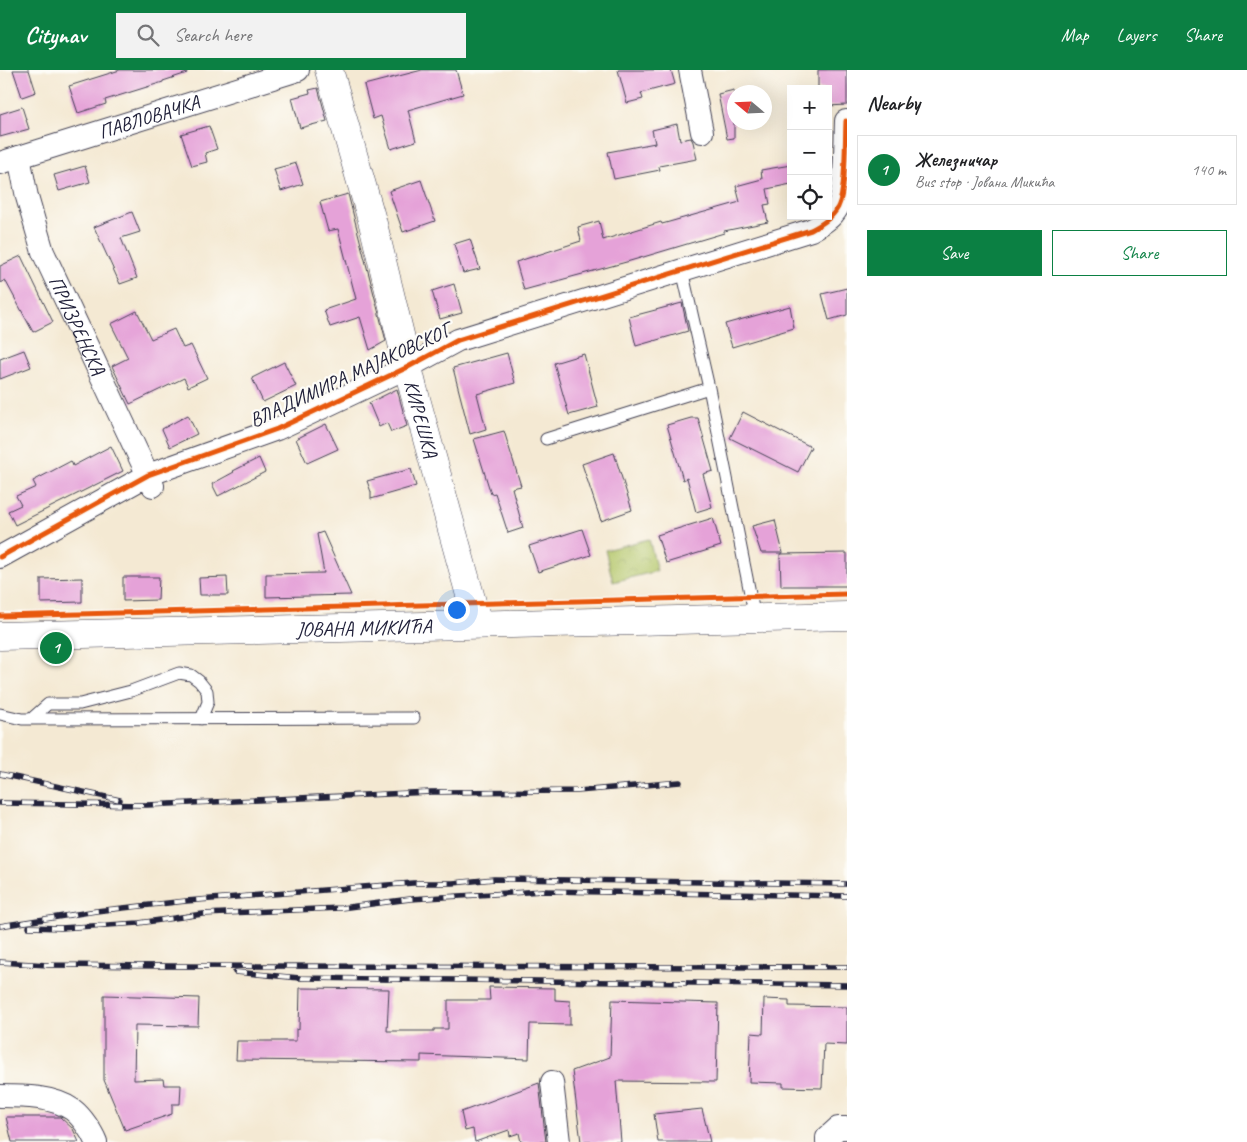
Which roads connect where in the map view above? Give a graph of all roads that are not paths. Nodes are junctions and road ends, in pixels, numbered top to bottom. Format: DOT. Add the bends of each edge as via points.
graph roads {
  1 [pos="298,70"];
  2 [pos="329,70"];
  3 [pos="690,70"];
  4 [pos="846,121"];
  5 [pos="702,132"];
  6 [pos="10,160"];
  7 [pos="682,270"];
  8 [pos="408,367"];
  9 [pos="708,388"];
  10 [pos="546,439"];
  11 [pos="151,481"];
  12 [pos="0,557"];
  13 [pos="847,616"];
  14 [pos="755,618"];
  15 [pos="478,624"];
  16 [pos="0,636"];
  17 [pos="0,714"];
  18 [pos="414,718"];
  19 [pos="32,719"];
  20 [pos="201,719"];
  21 [pos="552,1082"];
  22 [pos="0,1096"];
  23 [pos="96,1142"];
  24 [pos="559,1142"];
  1 -- 6 [label="street, ПАВЛОВАЧКА"];
  2 -- 8 [label="street, КИРЕШКА" via="373,224"];
  3 -- 5 [label="street"];
  4 -- 7 [label="street, ВЛАДИМИРА МАЈАКОВСКОГ" via="842,190 838,207 827,221 811,230"];
  6 -- 11 [label="street, ПРИЗРЕНСКА" via="27,197 44,252"];
  7 -- 8 [label="street, ВЛАДИМИРА МАЈАКОВСКОГ" via="458,340"];
  7 -- 9 [label="lane"];
  8 -- 11 [label="street, ВЛАДИМИРА МАЈАКОВСКОГ" via="277,429"];
  8 -- 15 [label="street, КИРЕШКА"];
  9 -- 10 [label="lane"];
  9 -- 14 [label="lane"];
  11 -- 12 [label="street, ВЛАДИМИРА МАЈАКОВСКОГ"];
  13 -- 14 [label="street, ЈОВАНА МИКИЋА"];
  14 -- 15 [label="street, ЈОВАНА МИКИЋА"];
  15 -- 16 [label="street, ЈОВАНА МИКИЋА"];
  17 -- 19 [label="lane"];
  18 -- 20 [label="lane"];
  19 -- 20 [label="lane"];
  19 -- 20 [label="lane" via="48,704 80,704 130,691 179,673 190,675 207,691 208,702"];
  21 -- 24 [label="street"];
  22 -- 23 [label="street" via="58,1103 74,1111"];
}
